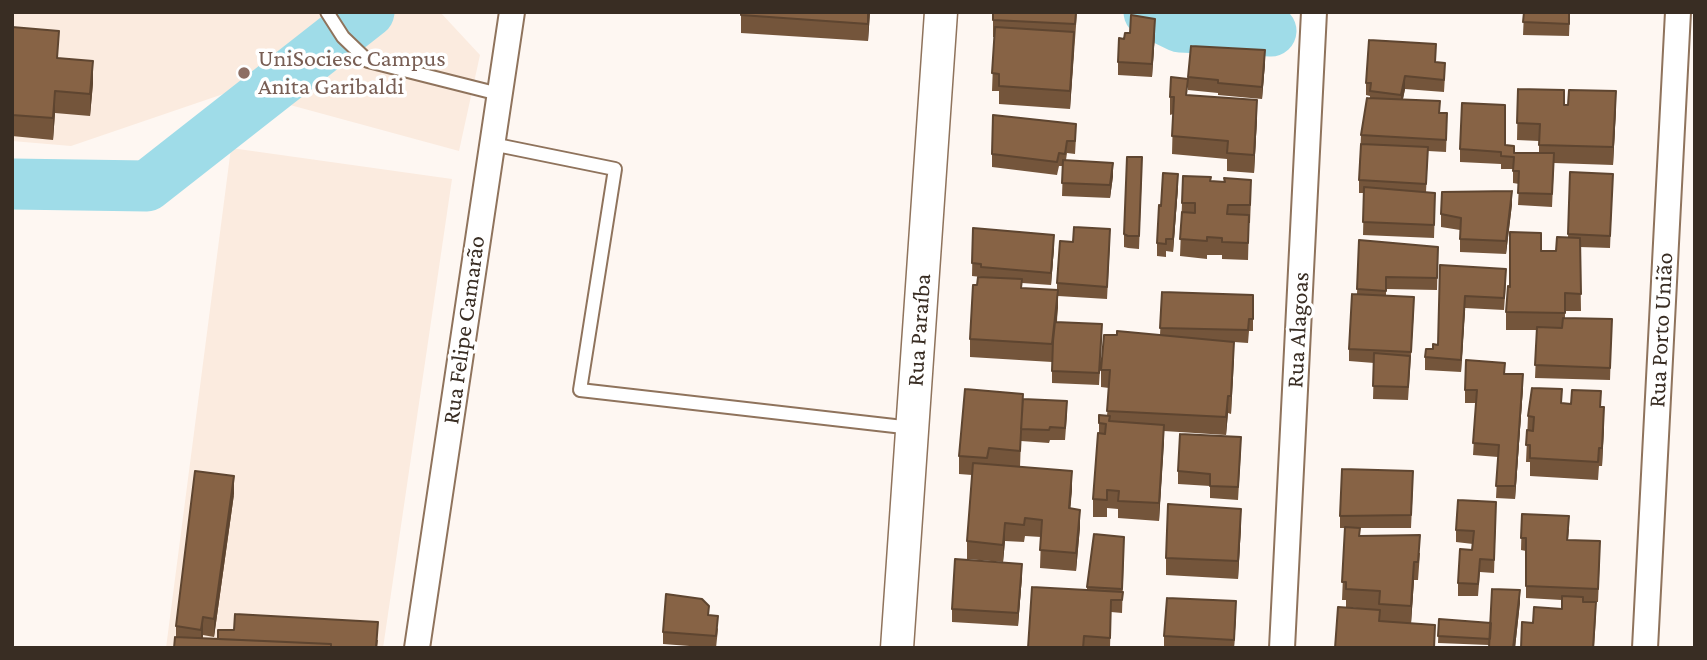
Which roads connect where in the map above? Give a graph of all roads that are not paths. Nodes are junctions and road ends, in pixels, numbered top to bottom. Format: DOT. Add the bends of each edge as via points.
graph roads {
  1 [pos="327,12"];
  2 [pos="512,12"];
  3 [pos="941,12"];
  4 [pos="1314,12"];
  5 [pos="1678,12"];
  6 [pos="499,94"];
  7 [pos="492,144"];
  8 [pos="912,428"];
  9 [pos="417,648"];
  10 [pos="897,648"];
  11 [pos="1282,648"];
  12 [pos="1644,648"];
  1 -- 6 [label="lane" via="343,37 368,61"];
  2 -- 6 [label="street, Rua Felipe Camarão"];
  3 -- 8 [label="street, Rua Paraíba"];
  4 -- 11 [label="street, Rua Alagoas"];
  5 -- 12 [label="street, Rua Porto União"];
  6 -- 7 [label="street, Rua Felipe Camarão"];
  7 -- 8 [label="lane" via="615,169 580,390"];
  7 -- 9 [label="street, Rua Felipe Camarão"];
  8 -- 10 [label="street, Rua Paraíba"];
}
